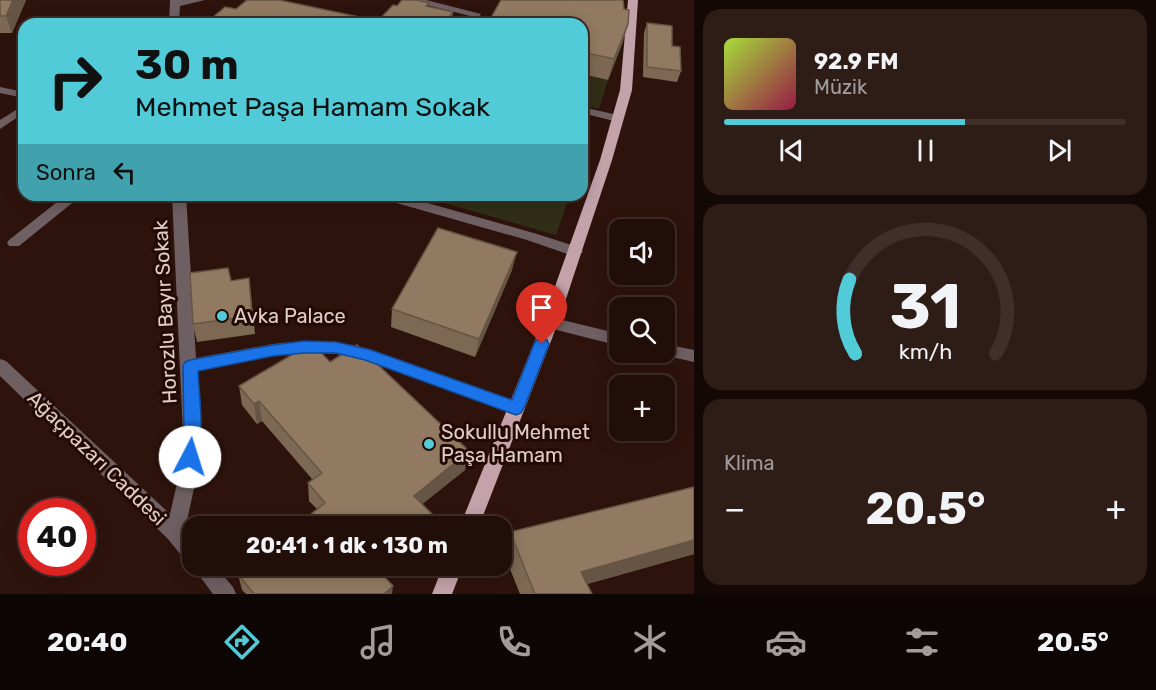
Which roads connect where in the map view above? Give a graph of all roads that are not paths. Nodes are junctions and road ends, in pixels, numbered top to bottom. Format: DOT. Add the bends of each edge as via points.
graph roads {
  1 [pos="200,0"];
  2 [pos="413,0"];
  3 [pos="633,0"];
  4 [pos="175,2"];
  5 [pos="174,18"];
  6 [pos="474,18"];
  7 [pos="0,90"];
  8 [pos="18,94"];
  9 [pos="588,111"];
  10 [pos="18,112"];
  11 [pos="618,118"];
  12 [pos="0,125"];
  13 [pos="67,201"];
  14 [pos="179,201"];
  15 [pos="423,201"];
  16 [pos="14,243"];
  17 [pos="576,252"];
  18 [pos="550,323"];
  19 [pos="609,337"];
  20 [pos="675,352"];
  21 [pos="694,356"];
  22 [pos="0,366"];
  23 [pos="190,366"];
  24 [pos="516,408"];
  25 [pos="473,516"];
  26 [pos="175,532"];
  27 [pos="182,541"];
  28 [pos="211,576"];
  29 [pos="449,576"];
  30 [pos="226,594"];
  31 [pos="442,594"];
  1 -- 4 [label="street"];
  2 -- 6 [label="street" via="477,14"];
  3 -- 11 [label="main road" via="626,90"];
  4 -- 5 [label="street"];
  7 -- 8 [label="street"];
  9 -- 11 [label="street"];
  10 -- 12 [label="street"];
  11 -- 17 [label="main road"];
  13 -- 16 [label="street"];
  14 -- 23 [label="street, Horozlu Bayır Sokak"];
  15 -- 17 [label="street"];
  17 -- 18 [label="main road"];
  18 -- 19 [label="street"];
  18 -- 24 [label="main road"];
  20 -- 21 [label="street"];
  22 -- 26 [label="street, Ağaçpazarı Caddesi"];
  23 -- 24 [label="street" via="273,350 336,348 366,354"];
  23 -- 26 [label="street, Horozlu Bayır Sokak" via="192,434"];
  24 -- 25 [label="main road"];
  26 -- 27 [label="street, Ağaçpazarı Caddesi"];
  28 -- 30 [label="street"];
  29 -- 31 [label="main road"];
}
